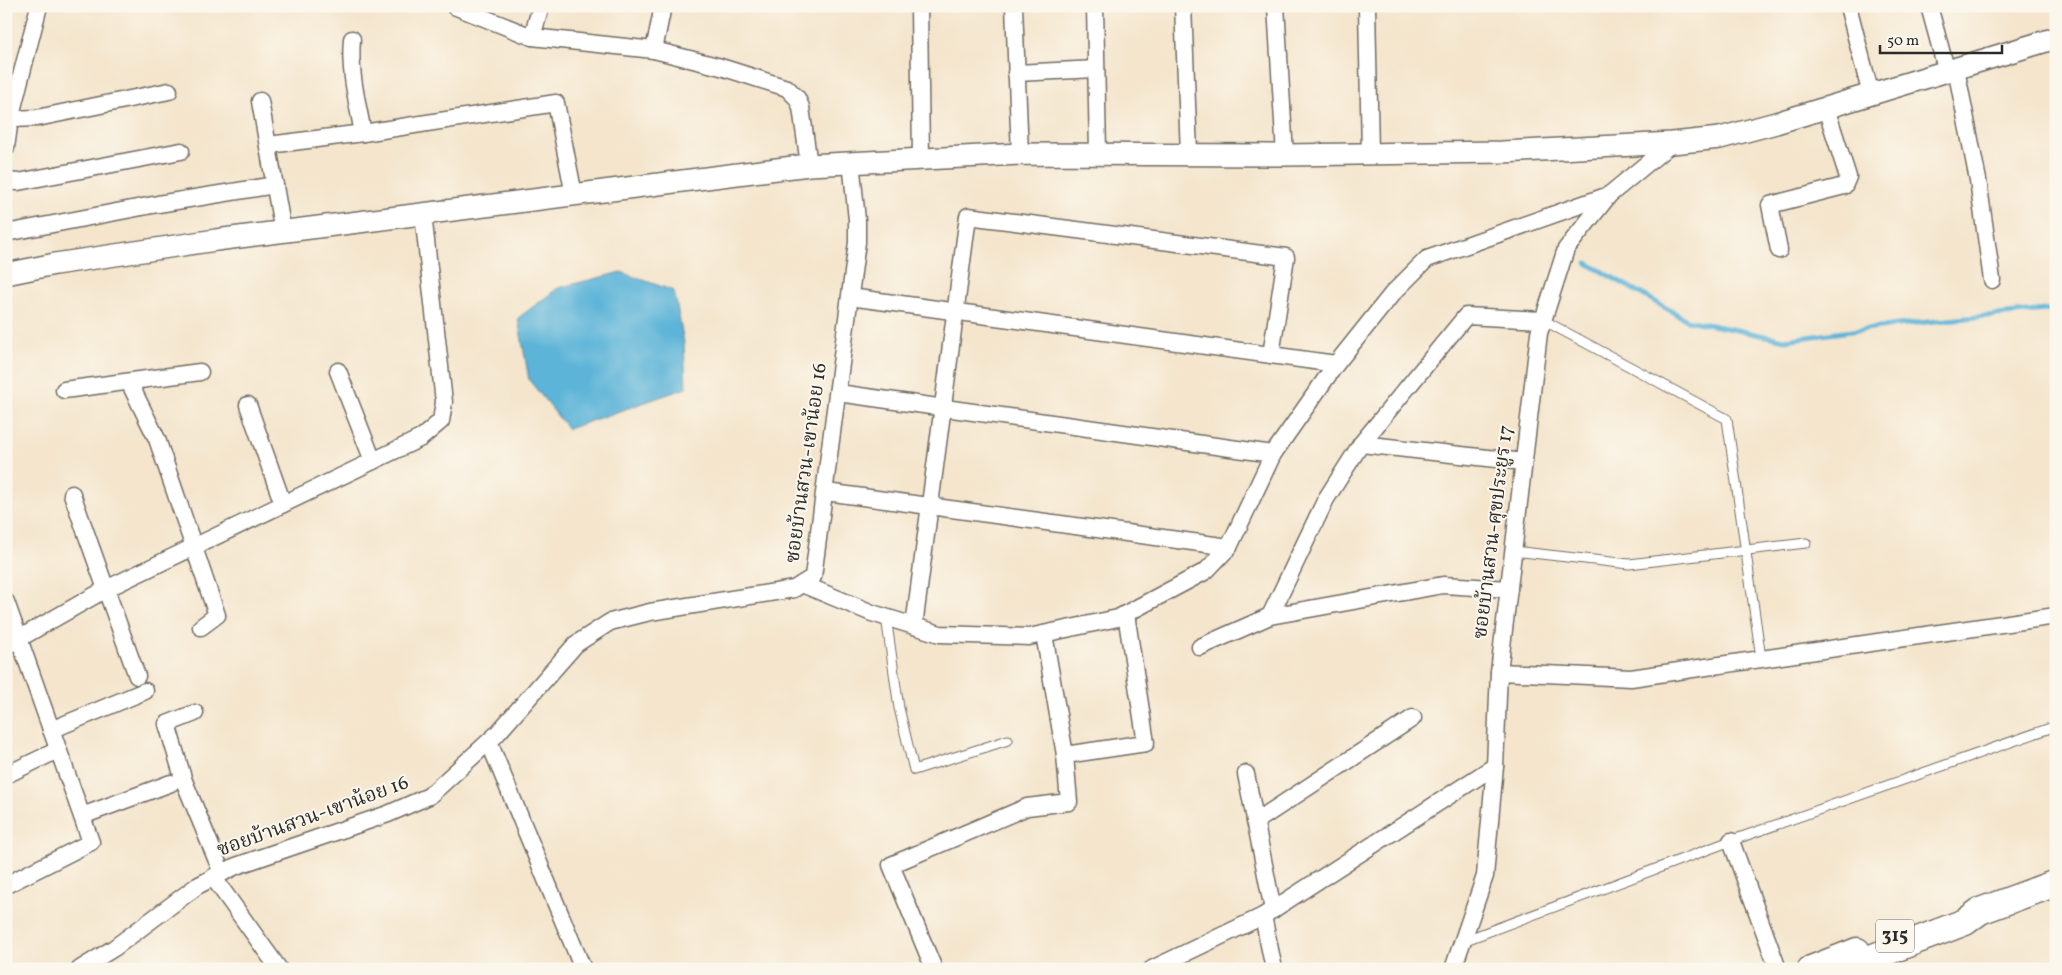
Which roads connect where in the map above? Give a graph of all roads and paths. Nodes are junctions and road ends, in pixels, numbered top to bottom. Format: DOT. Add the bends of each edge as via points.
graph roads {
  1 [pos="39,6"];
  2 [pos="454,6"];
  3 [pos="541,6"];
  4 [pos="663,6"];
  5 [pos="919,6"];
  6 [pos="1014,6"];
  7 [pos="1095,6"];
  8 [pos="1183,6"];
  9 [pos="1276,6"];
  10 [pos="1367,6"];
  11 [pos="1848,6"];
  12 [pos="1929,6"];
  13 [pos="474,10"];
  14 [pos="532,37"];
  15 [pos="2056,38"];
  16 [pos="352,39"];
  17 [pos="654,50"];
  18 [pos="1096,69"];
  19 [pos="1952,71"];
  20 [pos="1016,73"];
  21 [pos="168,91"];
  22 [pos="1871,95"];
  23 [pos="260,101"];
  24 [pos="1826,108"];
  25 [pos="10,119"];
  26 [pos="363,133"];
  27 [pos="1672,143"];
  28 [pos="269,145"];
  29 [pos="6,148"];
  30 [pos="181,151"];
  31 [pos="1098,153"];
  32 [pos="1189,153"];
  33 [pos="1020,154"];
  34 [pos="1370,154"];
  35 [pos="1286,155"];
  36 [pos="921,158"];
  37 [pos="850,161"];
  38 [pos="809,164"];
  39 [pos="6,181"];
  40 [pos="275,185"];
  41 [pos="574,195"];
  42 [pos="1610,195"];
  43 [pos="423,214"];
  44 [pos="283,232"];
  45 [pos="6,233"];
  46 [pos="1779,250"];
  47 [pos="7,270"];
  48 [pos="1992,280"];
  49 [pos="850,297"];
  50 [pos="956,312"];
  51 [pos="1543,320"];
  52 [pos="1271,355"];
  53 [pos="1336,364"];
  54 [pos="338,371"];
  55 [pos="200,372"];
  56 [pos="129,382"];
  57 [pos="64,390"];
  58 [pos="838,393"];
  59 [pos="248,405"];
  60 [pos="943,408"];
  61 [pos="1361,444"];
  62 [pos="1273,454"];
  63 [pos="373,461"];
  64 [pos="1524,462"];
  65 [pos="826,492"];
  66 [pos="72,494"];
  67 [pos="283,504"];
  68 [pos="930,506"];
  69 [pos="1806,543"];
  70 [pos="194,547"];
  71 [pos="1229,547"];
  72 [pos="1746,550"];
  73 [pos="1513,551"];
  74 [pos="802,584"];
  75 [pos="106,589"];
  76 [pos="1509,589"];
  77 [pos="6,602"];
  78 [pos="1126,614"];
  79 [pos="1270,616"];
  80 [pos="2056,616"];
  81 [pos="886,617"];
  82 [pos="914,626"];
  83 [pos="201,627"];
  84 [pos="1044,634"];
  85 [pos="13,642"];
  86 [pos="1200,647"];
  87 [pos="1761,658"];
  88 [pos="1499,672"];
  89 [pos="137,676"];
  90 [pos="145,691"];
  91 [pos="195,713"];
  92 [pos="1413,718"];
  93 [pos="2056,726"];
  94 [pos="51,730"];
  95 [pos="1008,740"];
  96 [pos="489,742"];
  97 [pos="58,750"];
  98 [pos="1065,756"];
  99 [pos="1495,766"];
  100 [pos="1246,774"];
  101 [pos="6,775"];
  102 [pos="171,783"];
  103 [pos="82,816"];
  104 [pos="1255,822"];
  105 [pos="1731,841"];
  106 [pos="218,875"];
  107 [pos="2056,883"];
  108 [pos="6,885"];
  109 [pos="1980,911"];
  110 [pos="1268,913"];
  111 [pos="1464,941"];
  112 [pos="80,969"];
  113 [pos="279,969"];
  114 [pos="583,969"];
  115 [pos="934,969"];
  116 [pos="1152,969"];
  117 [pos="1274,969"];
  118 [pos="1452,969"];
  119 [pos="1778,969"];
  120 [pos="1811,969"];
  121 [pos="1842,969"];
  1 -- 25 [label="street"];
  2 -- 13 [label="street"];
  3 -- 14 [label="street"];
  4 -- 17 [label="street"];
  5 -- 36 [label="street"];
  6 -- 20 [label="street"];
  7 -- 18 [label="street"];
  8 -- 32 [label="street"];
  9 -- 35 [label="street"];
  10 -- 34 [label="street"];
  11 -- 22 [label="street"];
  12 -- 19 [label="street"];
  13 -- 14 [label="street"];
  14 -- 17 [label="street"];
  15 -- 19 [label="street"];
  16 -- 26 [label="street" via="350,58"];
  17 -- 38 [label="street" via="787,88 801,107"];
  18 -- 20 [label="street"];
  18 -- 31 [label="street"];
  19 -- 22 [label="street"];
  19 -- 48 [label="street" via="1978,180"];
  20 -- 33 [label="street"];
  21 -- 25 [label="street" via="37,118"];
  22 -- 24 [label="street"];
  23 -- 28 [label="street"];
  24 -- 27 [label="street" via="1720,138"];
  24 -- 46 [label="street" via="1848,177 1844,186 1770,205"];
  25 -- 29 [label="street"];
  26 -- 28 [label="street"];
  26 -- 41 [label="street" via="556,103"];
  27 -- 34 [label="street" via="1502,152"];
  27 -- 42 [label="street, ซอยบ้านสวน-ศุขประยูร 17"];
  28 -- 40 [label="street"];
  30 -- 39 [label="street" via="18,182"];
  31 -- 32 [label="street"];
  31 -- 33 [label="street"];
  32 -- 35 [label="street"];
  33 -- 36 [label="street"];
  34 -- 35 [label="street"];
  36 -- 37 [label="street"];
  37 -- 38 [label="street"];
  37 -- 49 [label="street, ซอยบ้านสวน-เขาน้อย 16" via="857,220"];
  38 -- 41 [label="street"];
  40 -- 44 [label="street"];
  40 -- 45 [label="street"];
  41 -- 43 [label="street"];
  42 -- 51 [label="street, ซอยบ้านสวน-ศุขประยูร 17" via="1566,249"];
  42 -- 53 [label="street" via="1426,259 1392,294"];
  43 -- 44 [label="street"];
  43 -- 63 [label="street" via="444,402 442,421 421,438"];
  44 -- 47 [label="street"];
  49 -- 50 [label="street"];
  49 -- 58 [label="street, ซอยบ้านสวน-เขาน้อย 16"];
  50 -- 52 [label="street"];
  50 -- 52 [label="street" via="968,216 1286,257"];
  50 -- 60 [label="street"];
  51 -- 61 [label="street" via="1466,316"];
  51 -- 64 [label="street, ซอยบ้านสวน-ศุขประยูร 17"];
  51 -- 72 [label="lane" via="1728,419"];
  52 -- 53 [label="street"];
  53 -- 62 [label="street"];
  54 -- 63 [label="street"];
  55 -- 56 [label="street"];
  56 -- 57 [label="street"];
  56 -- 70 [label="street" via="157,439"];
  58 -- 60 [label="street"];
  58 -- 65 [label="street, ซอยบ้านสวน-เขาน้อย 16"];
  59 -- 67 [label="street"];
  60 -- 62 [label="street"];
  60 -- 68 [label="street"];
  61 -- 64 [label="street"];
  61 -- 79 [label="street" via="1326,499"];
  62 -- 71 [label="street"];
  63 -- 67 [label="street"];
  64 -- 73 [label="street, ซอยบ้านสวน-ศุขประยูร 17"];
  65 -- 68 [label="street"];
  65 -- 74 [label="street, ซอยบ้านสวน-เขาน้อย 16" via="813,577"];
  66 -- 75 [label="street"];
  67 -- 70 [label="street"];
  68 -- 71 [label="street"];
  68 -- 82 [label="street"];
  69 -- 72 [label="lane"];
  70 -- 75 [label="street"];
  70 -- 83 [label="street" via="217,615"];
  71 -- 78 [label="street" via="1206,570"];
  72 -- 73 [label="lane" via="1629,564"];
  72 -- 87 [label="lane"];
  73 -- 76 [label="street, ซอยบ้านสวน-ศุขประยูร 17"];
  74 -- 81 [label="street"];
  74 -- 96 [label="street, ซอยบ้านสวน-เขาน้อย 16" via="610,622 576,644"];
  75 -- 85 [label="street"];
  75 -- 89 [label="street"];
  76 -- 79 [label="street" via="1443,585"];
  76 -- 88 [label="street, ซอยบ้านสวน-ศุขประยูร 17"];
  77 -- 85 [label="street"];
  78 -- 84 [label="street"];
  78 -- 98 [label="street" via="1146,743"];
  79 -- 86 [label="street"];
  80 -- 87 [label="street"];
  81 -- 82 [label="street"];
  81 -- 95 [label="lane" via="899,708 914,770"];
  82 -- 84 [label="street" via="940,634 1029,637"];
  84 -- 98 [label="street"];
  85 -- 94 [label="street"];
  87 -- 88 [label="street" via="1631,678"];
  88 -- 99 [label="street, ซอยบ้านสวน-ศุขประยูร 17"];
  90 -- 94 [label="street"];
  91 -- 106 [label="street" via="167,724"];
  92 -- 104 [label="street"];
  93 -- 105 [label="lane"];
  94 -- 97 [label="street"];
  96 -- 106 [label="street, ซอยบ้านสวน-เขาน้อย 16" via="429,796"];
  96 -- 114 [label="street"];
  97 -- 101 [label="street"];
  97 -- 103 [label="street"];
  98 -- 115 [label="street" via="1069,802 1027,808 891,865"];
  99 -- 110 [label="street"];
  99 -- 111 [label="street, ซอยบ้านสวน-ศุขประยูร 17" via="1485,876"];
  100 -- 104 [label="street"];
  102 -- 103 [label="street"];
  103 -- 108 [label="street" via="91,842"];
  104 -- 110 [label="street"];
  105 -- 111 [label="lane"];
  105 -- 119 [label="street"];
  106 -- 112 [label="street, ซอยบ้านสวน-เขาน้อย 16" via="196,886 114,948"];
  106 -- 113 [label="street"];
  107 -- 109 [label="main road, 315"];
  109 -- 120 [label="main road, 315" via="1962,911"];
  109 -- 121 [label="main road, 315" via="1965,922"];
  110 -- 116 [label="street"];
  110 -- 117 [label="street"];
  111 -- 118 [label="street, ซอยบ้านสวน-ศุขประยูร 17"];
}
